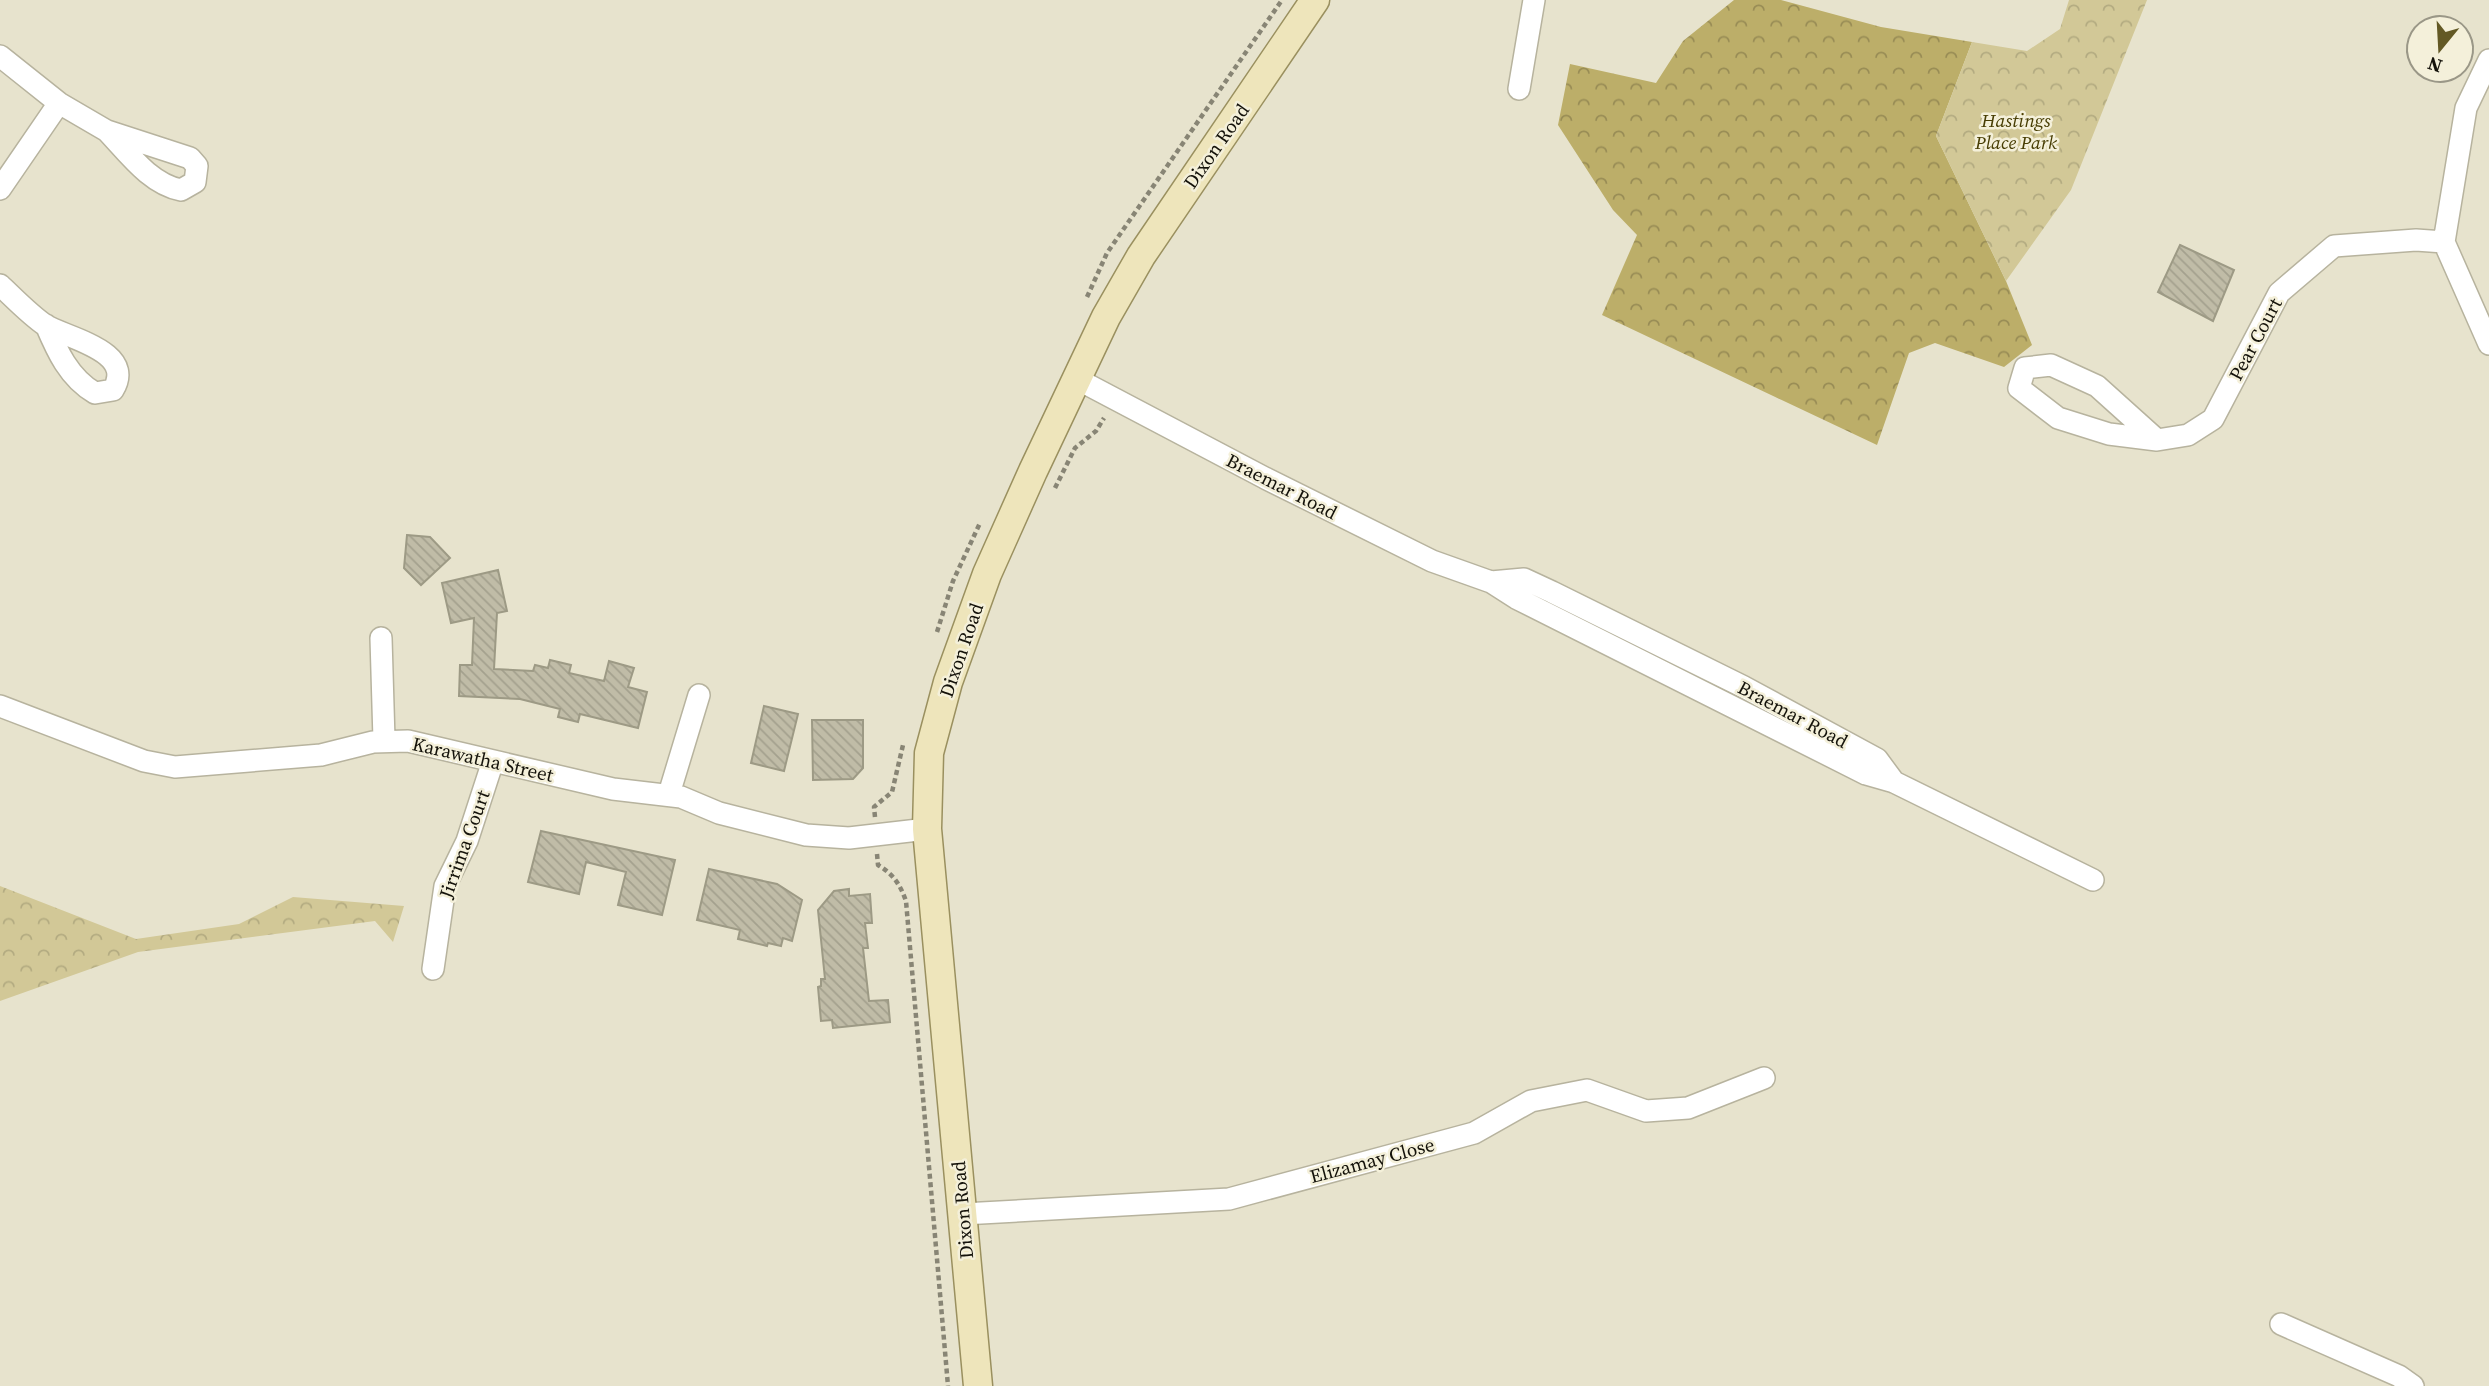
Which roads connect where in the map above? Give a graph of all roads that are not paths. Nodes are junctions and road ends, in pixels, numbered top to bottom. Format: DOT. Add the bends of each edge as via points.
graph roads {
  1 [pos="1315,0"];
  2 [pos="1534,0"];
  3 [pos="0,56"];
  4 [pos="2489,60"];
  5 [pos="1519,89"];
  6 [pos="59,103"];
  7 [pos="107,131"];
  8 [pos="0,189"];
  9 [pos="2444,242"];
  10 [pos="0,285"];
  11 [pos="46,325"];
  12 [pos="2489,344"];
  13 [pos="1077,379"];
  14 [pos="2157,440"];
  15 [pos="381,639"];
  16 [pos="699,695"];
  17 [pos="0,706"];
  18 [pos="384,740"];
  19 [pos="493,761"];
  20 [pos="669,794"];
  21 [pos="927,829"];
  22 [pos="2094,880"];
  23 [pos="432,969"];
  24 [pos="1764,1078"];
  25 [pos="963,1214"];
  26 [pos="2281,1324"];
  27 [pos="978,1386"];
  28 [pos="2413,1386"];
  1 -- 13 [label="main road, Dixon Road" via="1141,256"];
  2 -- 5 [label="street"];
  3 -- 6 [label="street"];
  4 -- 9 [label="street" via="2466,108"];
  6 -- 7 [label="street"];
  6 -- 8 [label="street"];
  9 -- 12 [label="street"];
  9 -- 14 [label="street, Pear Court" via="2334,246 2279,293 2213,419 2188,435"];
  10 -- 11 [label="street"];
  13 -- 21 [label="main road, Dixon Road" via="987,574 948,682 929,753"];
  13 -- 22 [label="street, Braemar Road" via="1432,561 1491,582 1866,774 1894,782"];
  14 -- 14 [label="street, Pear Court" via="2109,434 2058,418 2019,388 2025,368 2051,365 2097,386"];
  15 -- 18 [label="street"];
  16 -- 20 [label="street"];
  17 -- 18 [label="street, Karawatha Street" via="144,761 175,767 321,755"];
  18 -- 19 [label="street, Karawatha Street" via="424,744"];
  19 -- 20 [label="street, Karawatha Street" via="622,790"];
  19 -- 23 [label="street, Jirrima Court" via="467,841 445,886"];
  20 -- 21 [label="street, Karawatha Street" via="719,813 806,835 849,838"];
  21 -- 25 [label="main road, Dixon Road"];
  24 -- 25 [label="street, Elizamay Close" via="1688,1108 1646,1111 1587,1090 1531,1101 1474,1132 1229,1199"];
  25 -- 27 [label="main road, Dixon Road"];
  26 -- 28 [label="street"];
}
